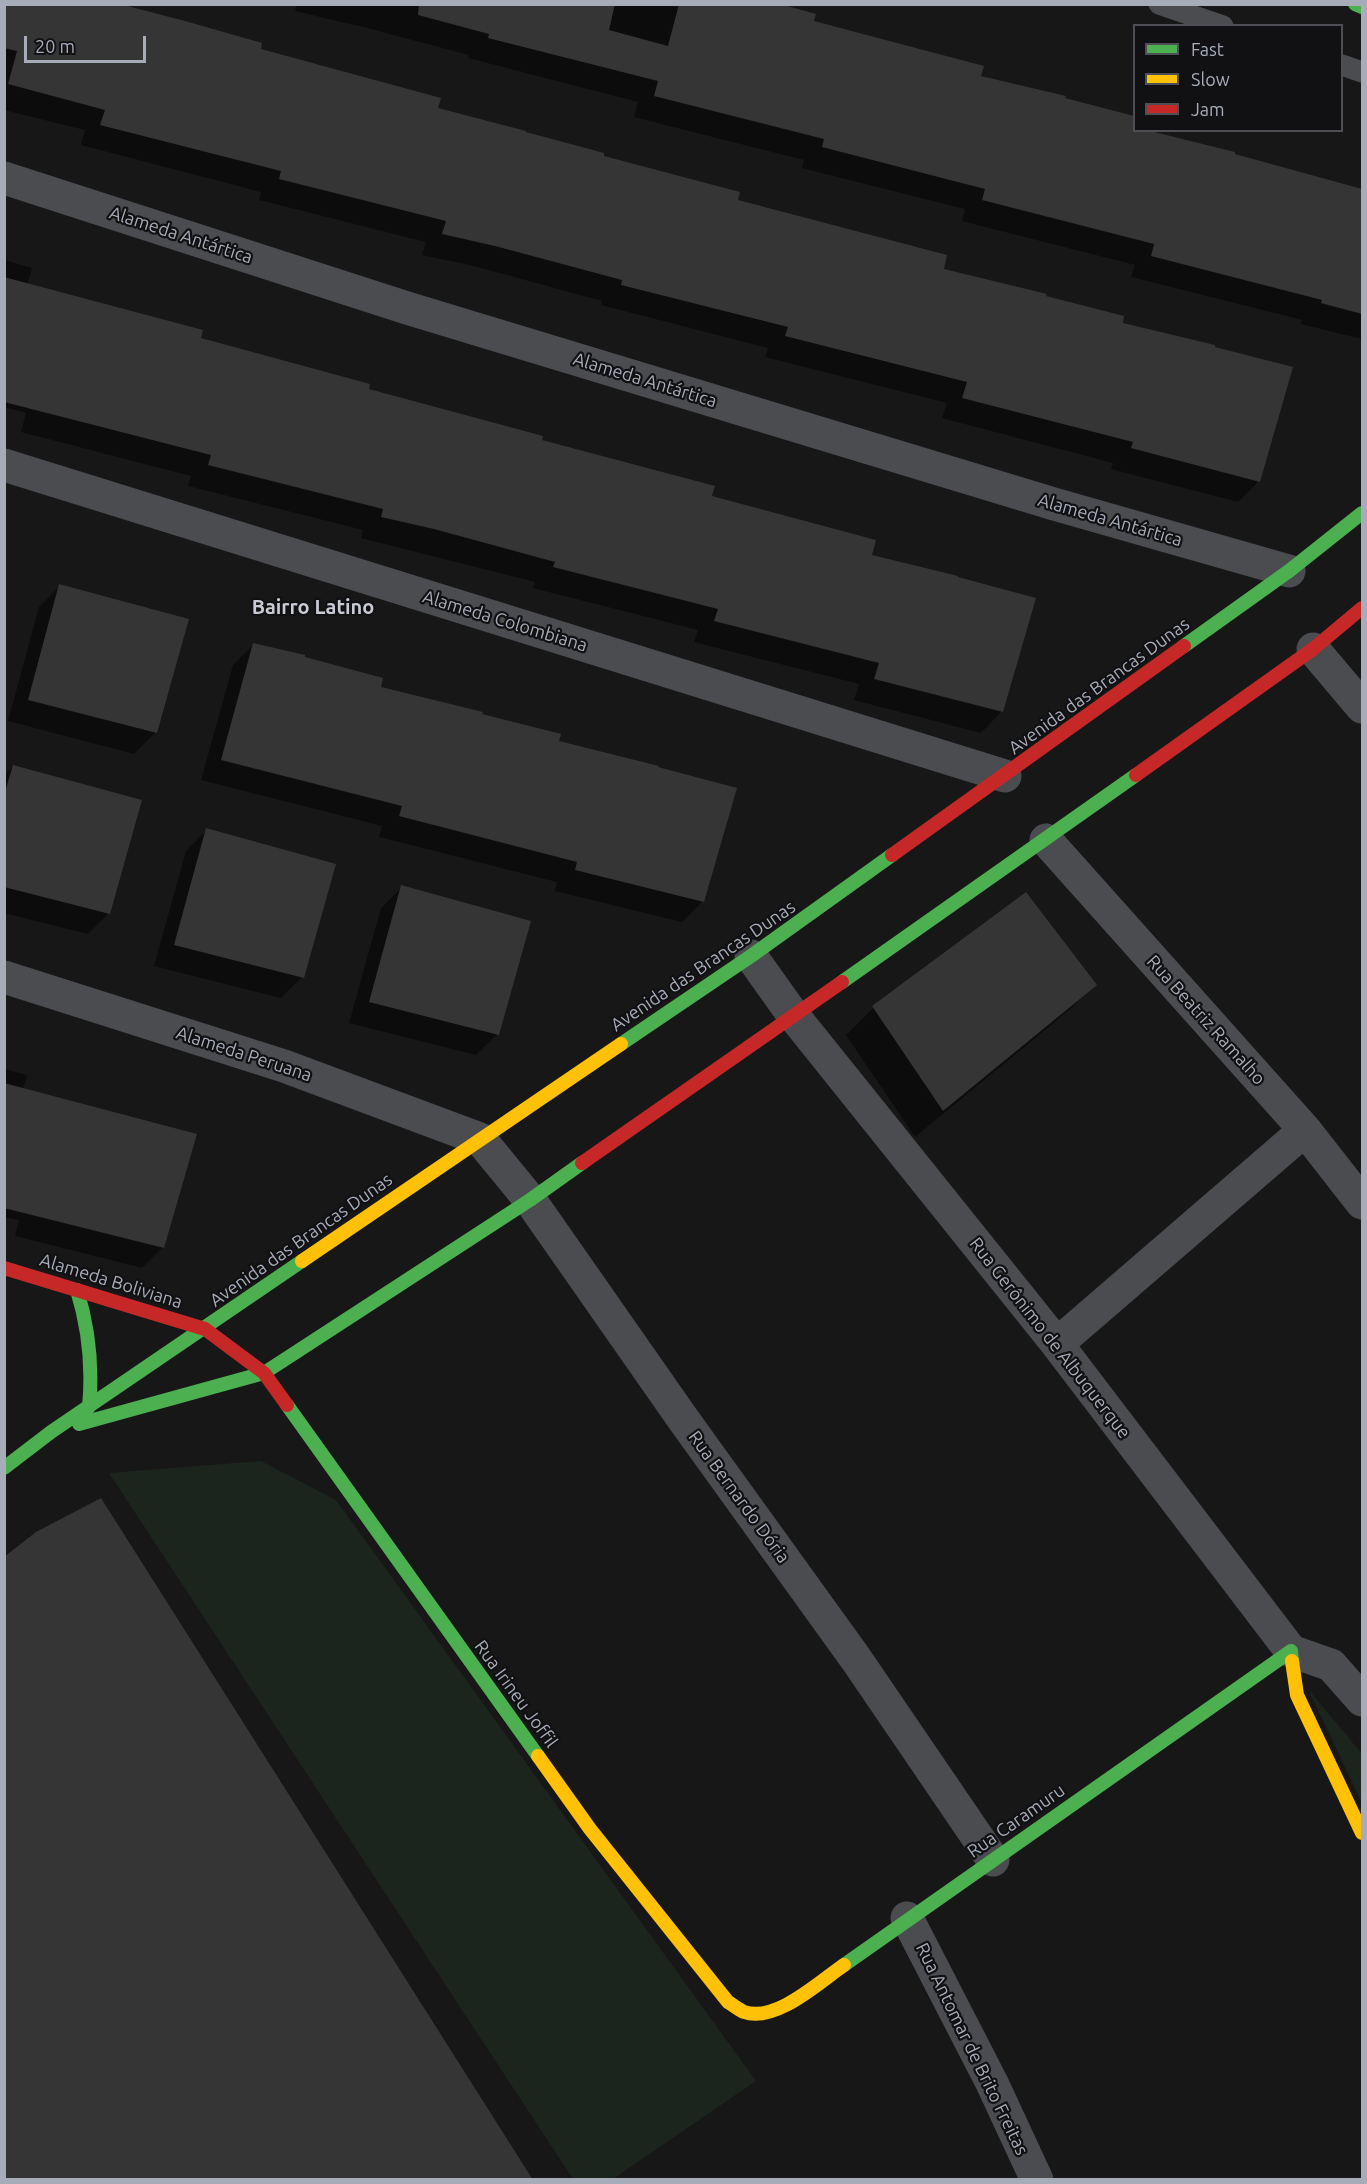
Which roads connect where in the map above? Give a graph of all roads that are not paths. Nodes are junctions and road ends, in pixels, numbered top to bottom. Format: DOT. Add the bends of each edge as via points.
graph roads {
  1 [pos="1159,4"];
  2 [pos="1355,4"];
  3 [pos="1362,7"];
  4 [pos="1217,24"];
  5 [pos="1343,66"];
  6 [pos="1362,72"];
  7 [pos="4,178"];
  8 [pos="4,465"];
  9 [pos="1362,513"];
  10 [pos="1289,571"];
  11 [pos="1362,608"];
  12 [pos="1313,649"];
  13 [pos="1362,707"];
  14 [pos="1005,776"];
  15 [pos="1046,840"];
  16 [pos="751,956"];
  17 [pos="4,977"];
  18 [pos="793,1016"];
  19 [pos="1305,1130"];
  20 [pos="480,1139"];
  21 [pos="530,1200"];
  22 [pos="1362,1203"];
  23 [pos="4,1268"];
  24 [pos="77,1290"];
  25 [pos="205,1329"];
  26 [pos="1057,1344"];
  27 [pos="264,1373"];
  28 [pos="89,1407"];
  29 [pos="51,1432"];
  30 [pos="4,1468"];
  31 [pos="1291,1652"];
  32 [pos="1362,1700"];
  33 [pos="1362,1833"];
  34 [pos="993,1860"];
  35 [pos="907,1918"];
  36 [pos="759,2013"];
  37 [pos="1037,2180"];
  1 -- 4 [label="lane"];
  2 -- 3 [label="main road"];
  5 -- 6 [label="lane"];
  7 -- 10 [label="street, Alameda Antártica" via="407,308"];
  8 -- 14 [label="street, Alameda Colombiana"];
  9 -- 10 [label="main road, Avenida das Brancas Dunas"];
  10 -- 14 [label="main road, Avenida das Brancas Dunas"];
  11 -- 12 [label="main road, Avenida das Brancas Dunas"];
  12 -- 13 [label="street"];
  12 -- 15 [label="main road, Avenida das Brancas Dunas"];
  14 -- 16 [label="main road, Avenida das Brancas Dunas"];
  15 -- 18 [label="main road, Avenida das Brancas Dunas"];
  15 -- 19 [label="street, Rua Beatriz Ramalho"];
  16 -- 18 [label="street, Rua Gerônimo de Albuquerque"];
  16 -- 20 [label="main road, Avenida das Brancas Dunas"];
  17 -- 20 [label="street, Alameda Peruana" via="284,1066"];
  18 -- 21 [label="main road, Avenida das Brancas Dunas"];
  18 -- 26 [label="street, Rua Gerônimo de Albuquerque"];
  19 -- 22 [label="street, Rua Beatriz Ramalho"];
  19 -- 26 [label="street"];
  20 -- 21 [label="street, Rua Bernardo Dória"];
  20 -- 25 [label="main road, Avenida das Brancas Dunas"];
  21 -- 27 [label="main road, Avenida das Brancas Dunas"];
  21 -- 34 [label="street, Rua Bernardo Dória" via="856,1659"];
  23 -- 24 [label="main road, Alameda Boliviana"];
  24 -- 25 [label="main road, Alameda Boliviana"];
  24 -- 28 [label="main road" via="92,1352"];
  25 -- 27 [label="main road, Alameda Boliviana"];
  25 -- 28 [label="main road, Avenida das Brancas Dunas"];
  26 -- 31 [label="street, Rua Gerônimo de Albuquerque"];
  27 -- 29 [label="main road, Avenida das Brancas Dunas"];
  27 -- 36 [label="main road, Rua Irineu Joffil" via="590,1829 728,2002 745,2012"];
  28 -- 29 [label="main road, Avenida das Brancas Dunas"];
  29 -- 30 [label="main road, Avenida das Brancas Dunas"];
  31 -- 32 [label="street" via="1331,1665"];
  31 -- 33 [label="main road" via="1297,1695"];
  31 -- 34 [label="main road, Rua Caramuru"];
  34 -- 35 [label="main road, Rua Caramuru"];
  35 -- 36 [label="main road, Rua Caramuru" via="801,1996 780,2009"];
  35 -- 37 [label="street, Rua Antomar de Brito Freitas"];
}
